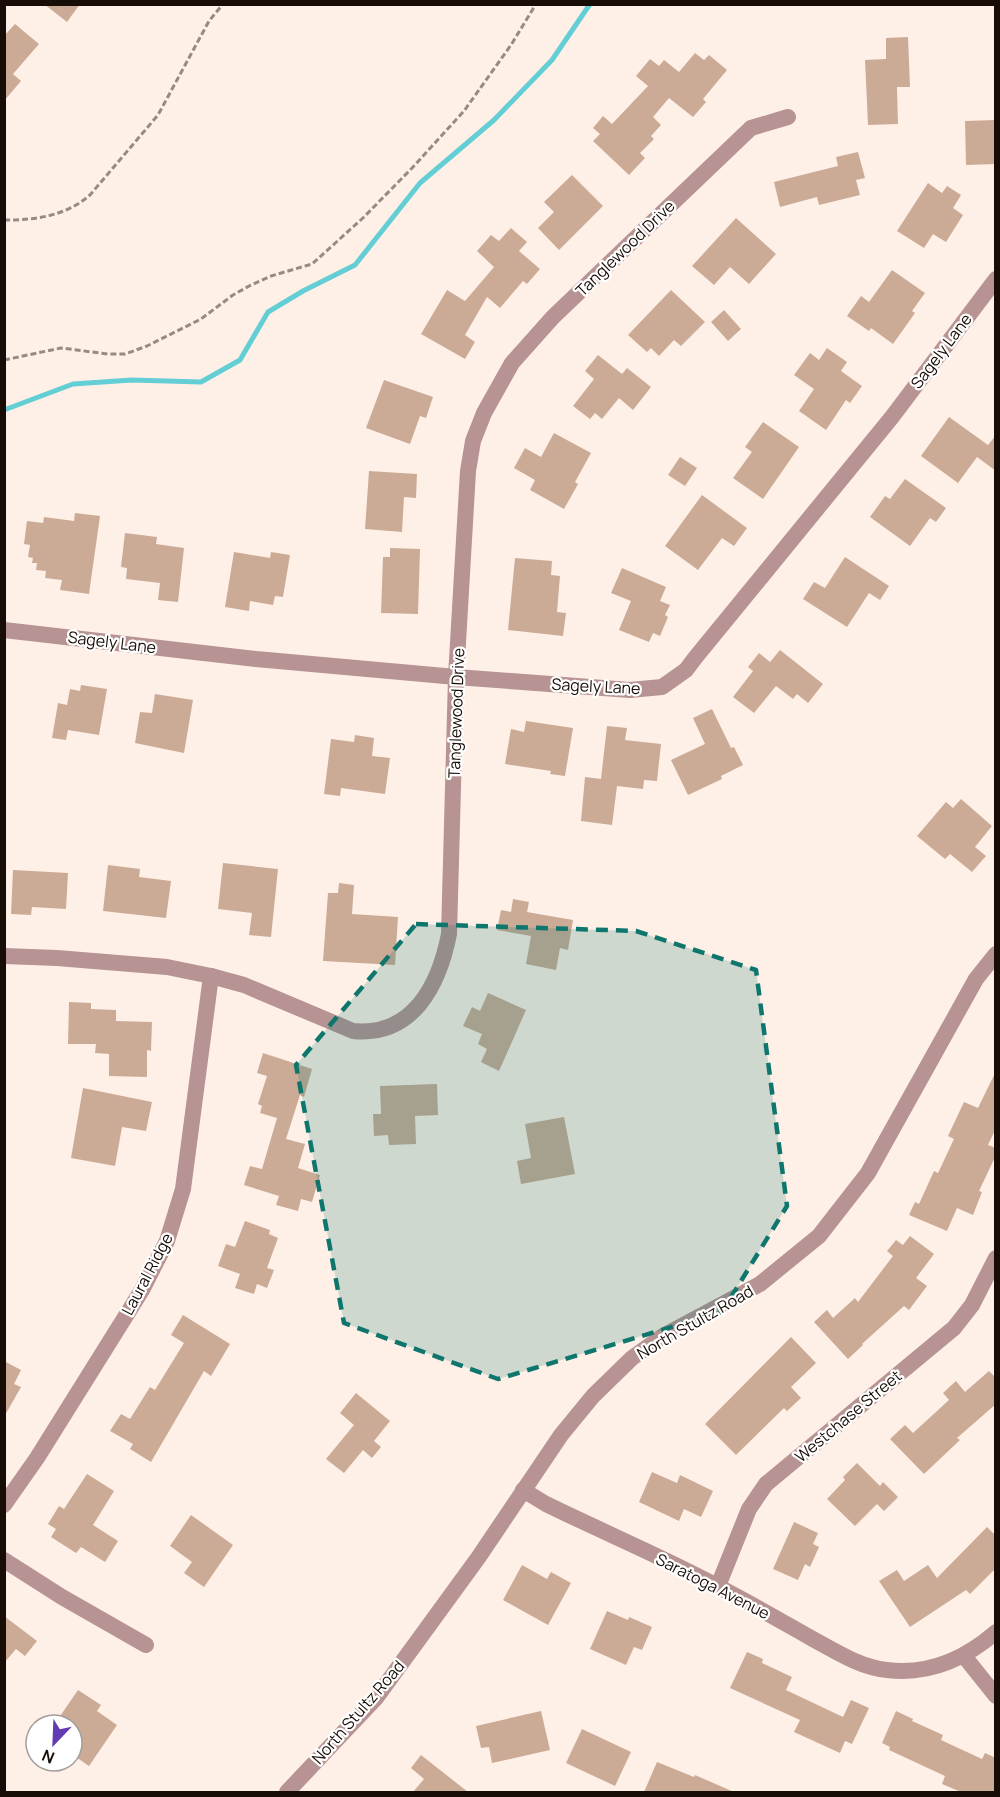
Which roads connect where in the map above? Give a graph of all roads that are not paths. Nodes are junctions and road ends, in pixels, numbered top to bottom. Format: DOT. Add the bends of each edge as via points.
graph roads {
  1 [pos="788,117"];
  2 [pos="996,279"];
  3 [pos="4,630"];
  4 [pos="456,677"];
  5 [pos="996,954"];
  6 [pos="4,956"];
  7 [pos="211,976"];
  8 [pos="996,1258"];
  9 [pos="523,1491"];
  10 [pos="4,1505"];
  11 [pos="4,1560"];
  12 [pos="718,1586"];
  13 [pos="996,1632"];
  14 [pos="146,1645"];
  15 [pos="963,1656"];
  16 [pos="996,1696"];
  17 [pos="287,1792"];
  1 -- 4 [label="street, Tanglewood Drive" via="751,128 553,317 512,363 497,387 473,441 468,471"];
  2 -- 4 [label="street, Sagely Lane" via="892,417 686,670 674,679 662,687 630,690"];
  3 -- 4 [label="street, Sagely Lane"];
  4 -- 7 [label="street, Tanglewood Drive" via="449,934 438,972 419,1005 385,1029 370,1033 353,1031 244,985"];
  5 -- 9 [label="street, North Stultz Road" via="976,979 868,1173 819,1236 760,1284 663,1336 632,1358 561,1435"];
  6 -- 7 [label="street, Tanglewood Drive" via="167,967"];
  7 -- 10 [label="street, Laural Ridge" via="183,1189 167,1241 142,1290"];
  8 -- 12 [label="street, Westchase Street" via="972,1305 954,1328 766,1484 749,1509"];
  9 -- 12 [label="street, Saratoga Avenue"];
  9 -- 17 [label="street, North Stultz Road" via="376,1698"];
  11 -- 14 [label="street"];
  12 -- 15 [label="street, Saratoga Avenue" via="868,1666 906,1670 945,1664"];
  13 -- 15 [label="street, Saratoga Avenue"];
  15 -- 16 [label="street"];
}
